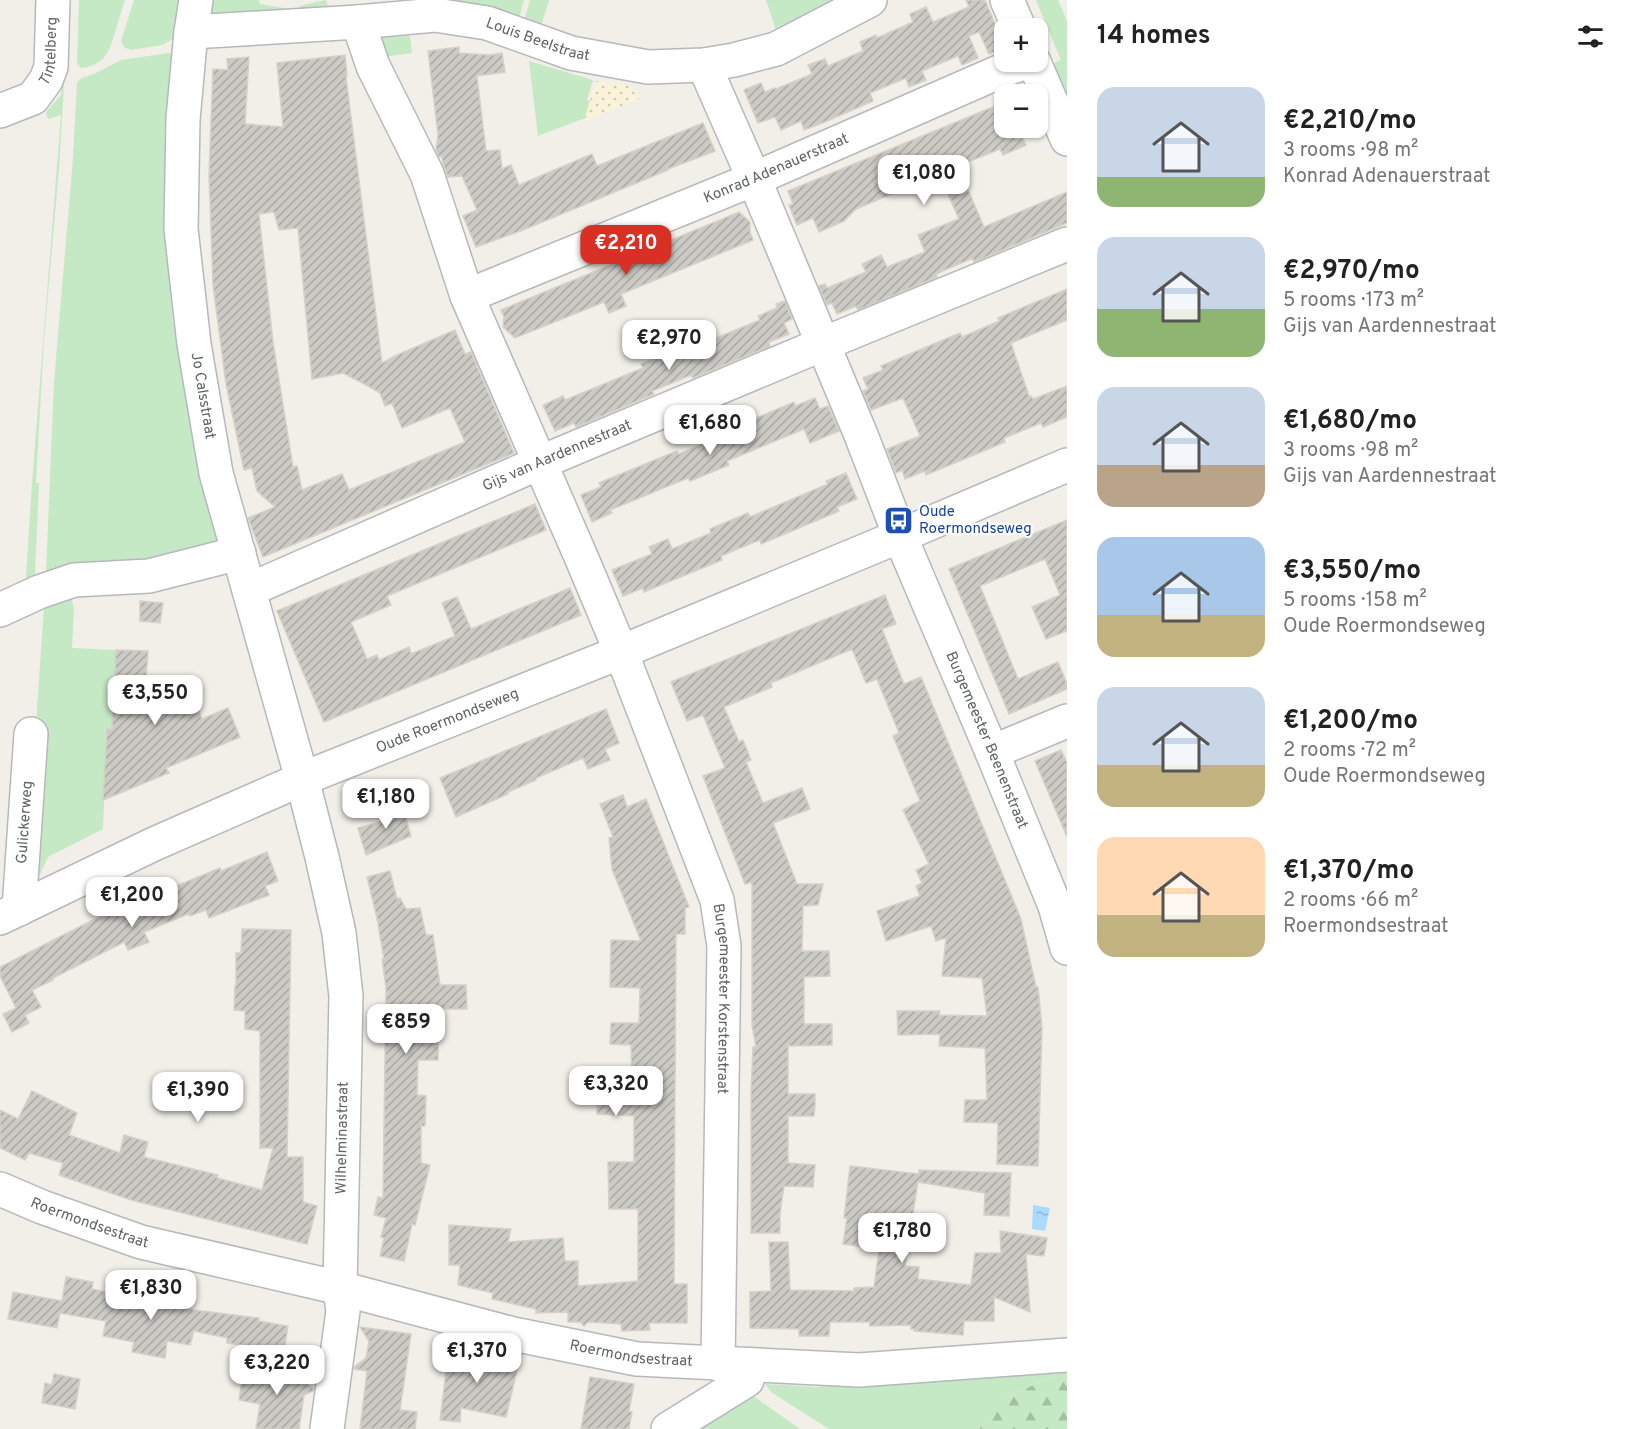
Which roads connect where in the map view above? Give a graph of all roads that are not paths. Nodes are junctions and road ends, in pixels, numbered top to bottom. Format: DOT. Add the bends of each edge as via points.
graph roads {
  1 [pos="53,0"];
  2 [pos="196,0"];
  3 [pos="870,0"];
  4 [pos="1007,0"];
  5 [pos="1015,18"];
  6 [pos="358,22"];
  7 [pos="191,32"];
  8 [pos="704,65"];
  9 [pos="999,72"];
  10 [pos="1038,72"];
  11 [pos="0,111"];
  12 [pos="1067,139"];
  13 [pos="754,179"];
  14 [pos="1067,244"];
  15 [pos="467,296"];
  16 [pos="823,344"];
  17 [pos="539,463"];
  18 [pos="1067,465"];
  19 [pos="900,536"];
  20 [pos="238,553"];
  21 [pos="249,590"];
  22 [pos="0,610"];
  23 [pos="621,652"];
  24 [pos="1067,721"];
  25 [pos="31,734"];
  26 [pos="992,752"];
  27 [pos="302,779"];
  28 [pos="10,914"];
  29 [pos="1067,948"];
  30 [pos="0,1189"];
  31 [pos="340,1288"];
  32 [pos="1067,1356"];
  33 [pos="733,1364"];
  34 [pos="327,1429"];
  35 [pos="668,1429"];
  1 -- 11 [label="street, Tintelberg" via="51,67 46,80 33,98"];
  2 -- 7 [label="street, Jo Calsstraat"];
  3 -- 8 [label="street, Louis Beelstraat" via="776,49"];
  4 -- 5 [label="street"];
  6 -- 7 [label="street, Louis Beelstraat"];
  6 -- 8 [label="street, Louis Beelstraat" via="435,15 487,23 571,53 648,67"];
  6 -- 15 [label="street" via="373,66 427,174"];
  7 -- 20 [label="street, Jo Calsstraat" via="183,118 181,229 194,344 216,473"];
  8 -- 13 [label="street, Burgemeester Beenenstraat"];
  9 -- 13 [label="street, Konrad Adenauerstraat"];
  10 -- 12 [label="street"];
  13 -- 15 [label="street, Konrad Adenauerstraat"];
  13 -- 16 [label="street, Burgemeester Beenenstraat"];
  14 -- 16 [label="street, Gijs van Aardennestraat"];
  15 -- 17 [label="street, Burgemeester Korstenstraat"];
  16 -- 17 [label="street, Gijs van Aardennestraat"];
  16 -- 19 [label="street, Burgemeester Beenenstraat"];
  17 -- 21 [label="street, Gijs van Aardennestraat"];
  17 -- 23 [label="street, Burgemeester Korstenstraat"];
  18 -- 19 [label="street, Oude Roermondseweg"];
  19 -- 23 [label="street, Oude Roermondseweg"];
  19 -- 26 [label="street, Burgemeester Beenenstraat"];
  20 -- 21 [label="street, Jo Calsstraat"];
  20 -- 22 [label="street" via="149,576 74,580"];
  21 -- 27 [label="street, Jo Calsstraat"];
  23 -- 27 [label="street, Oude Roermondseweg"];
  23 -- 33 [label="street, Burgemeester Korstenstraat" via="717,900 724,946"];
  24 -- 26 [label="street"];
  25 -- 28 [label="street, Gulickerweg"];
  26 -- 29 [label="street, Burgemeester Beenenstraat" via="1055,906"];
  27 -- 28 [label="street, Oude Roermondseweg" via="154,844"];
  27 -- 31 [label="street, Wilhelminastraat" via="339,933 346,996"];
  30 -- 31 [label="street, Roermondsestraat" via="141,1242"];
  31 -- 33 [label="street, Roermondsestraat" via="513,1334 637,1359"];
  31 -- 34 [label="street, Wilhelminastraat" via="343,1311"];
  32 -- 33 [label="street, Roermondsestraat" via="859,1370"];
  33 -- 35 [label="street" via="747,1380"];
}
